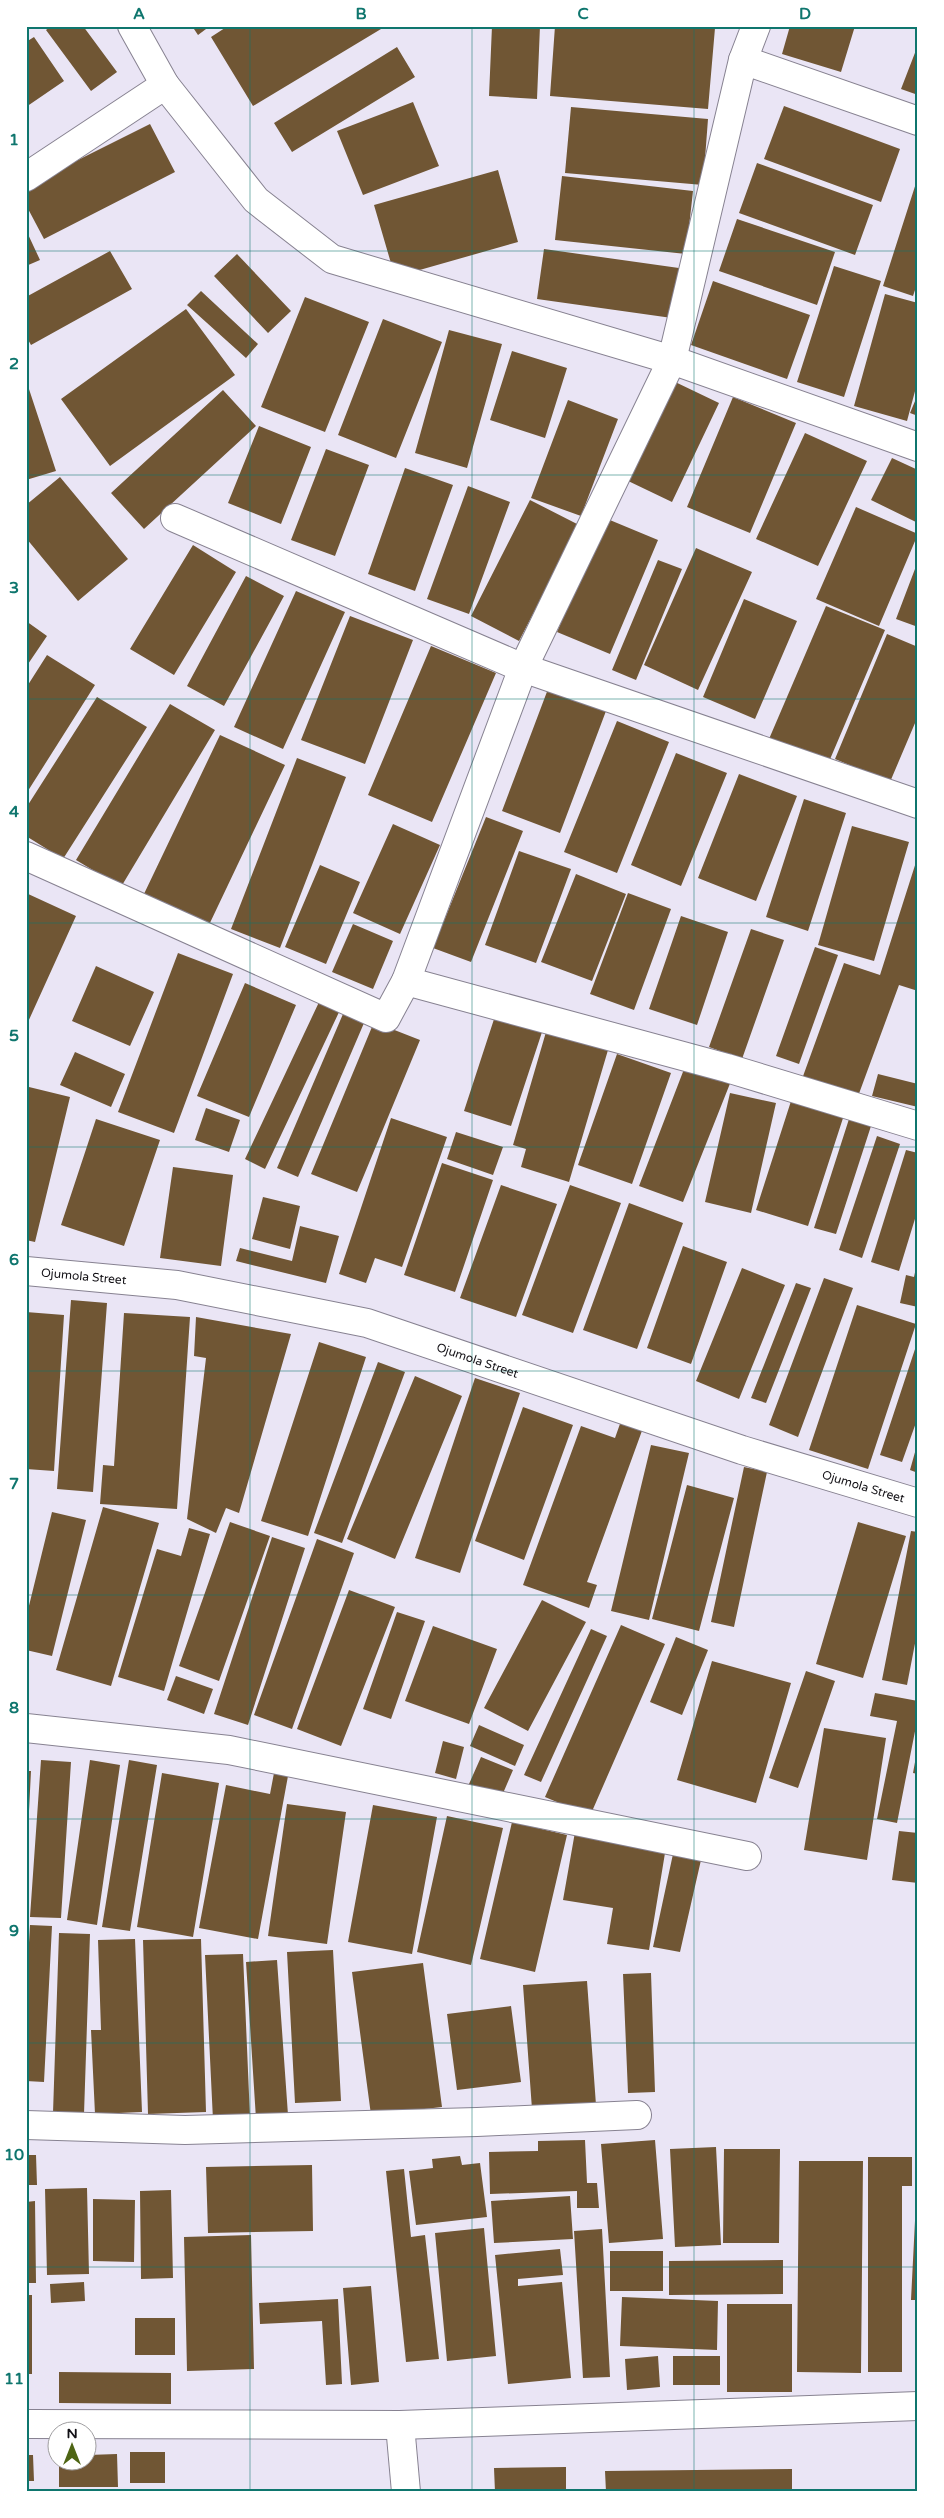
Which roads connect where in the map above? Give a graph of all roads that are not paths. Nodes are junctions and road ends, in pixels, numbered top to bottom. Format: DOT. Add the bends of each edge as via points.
graph roads {
  1 [pos="132,26"];
  2 [pos="756,26"];
  3 [pos="743,60"];
  4 [pos="166,85"];
  5 [pos="918,121"];
  6 [pos="26,177"];
  7 [pos="672,360"];
  8 [pos="918,446"];
  9 [pos="176,518"];
  10 [pos="523,668"];
  11 [pos="918,804"];
  12 [pos="26,856"];
  13 [pos="406,981"];
  14 [pos="918,1126"];
  15 [pos="26,1271"];
  16 [pos="918,1503"];
  17 [pos="26,1728"];
  18 [pos="747,1856"];
  19 [pos="638,2116"];
  20 [pos="26,2125"];
  21 [pos="918,2406"];
  22 [pos="26,2424"];
  23 [pos="400,2425"];
  24 [pos="406,2492"];
  1 -- 4 [label="street"];
  2 -- 3 [label="street"];
  3 -- 5 [label="street"];
  3 -- 7 [label="street"];
  4 -- 6 [label="street"];
  4 -- 7 [label="street" via="256,200 332,259"];
  7 -- 8 [label="street"];
  7 -- 10 [label="street"];
  9 -- 10 [label="street"];
  10 -- 11 [label="street"];
  10 -- 13 [label="street"];
  12 -- 13 [label="street" via="386,1018"];
  13 -- 14 [label="street" via="727,1068"];
  15 -- 16 [label="street, Ojumola Street" via="177,1285 367,1323 742,1450"];
  17 -- 18 [label="street" via="230,1750"];
  19 -- 20 [label="street" via="185,2130"];
  21 -- 23 [label="street"];
  22 -- 23 [label="street"];
  23 -- 24 [label="street"];
}
